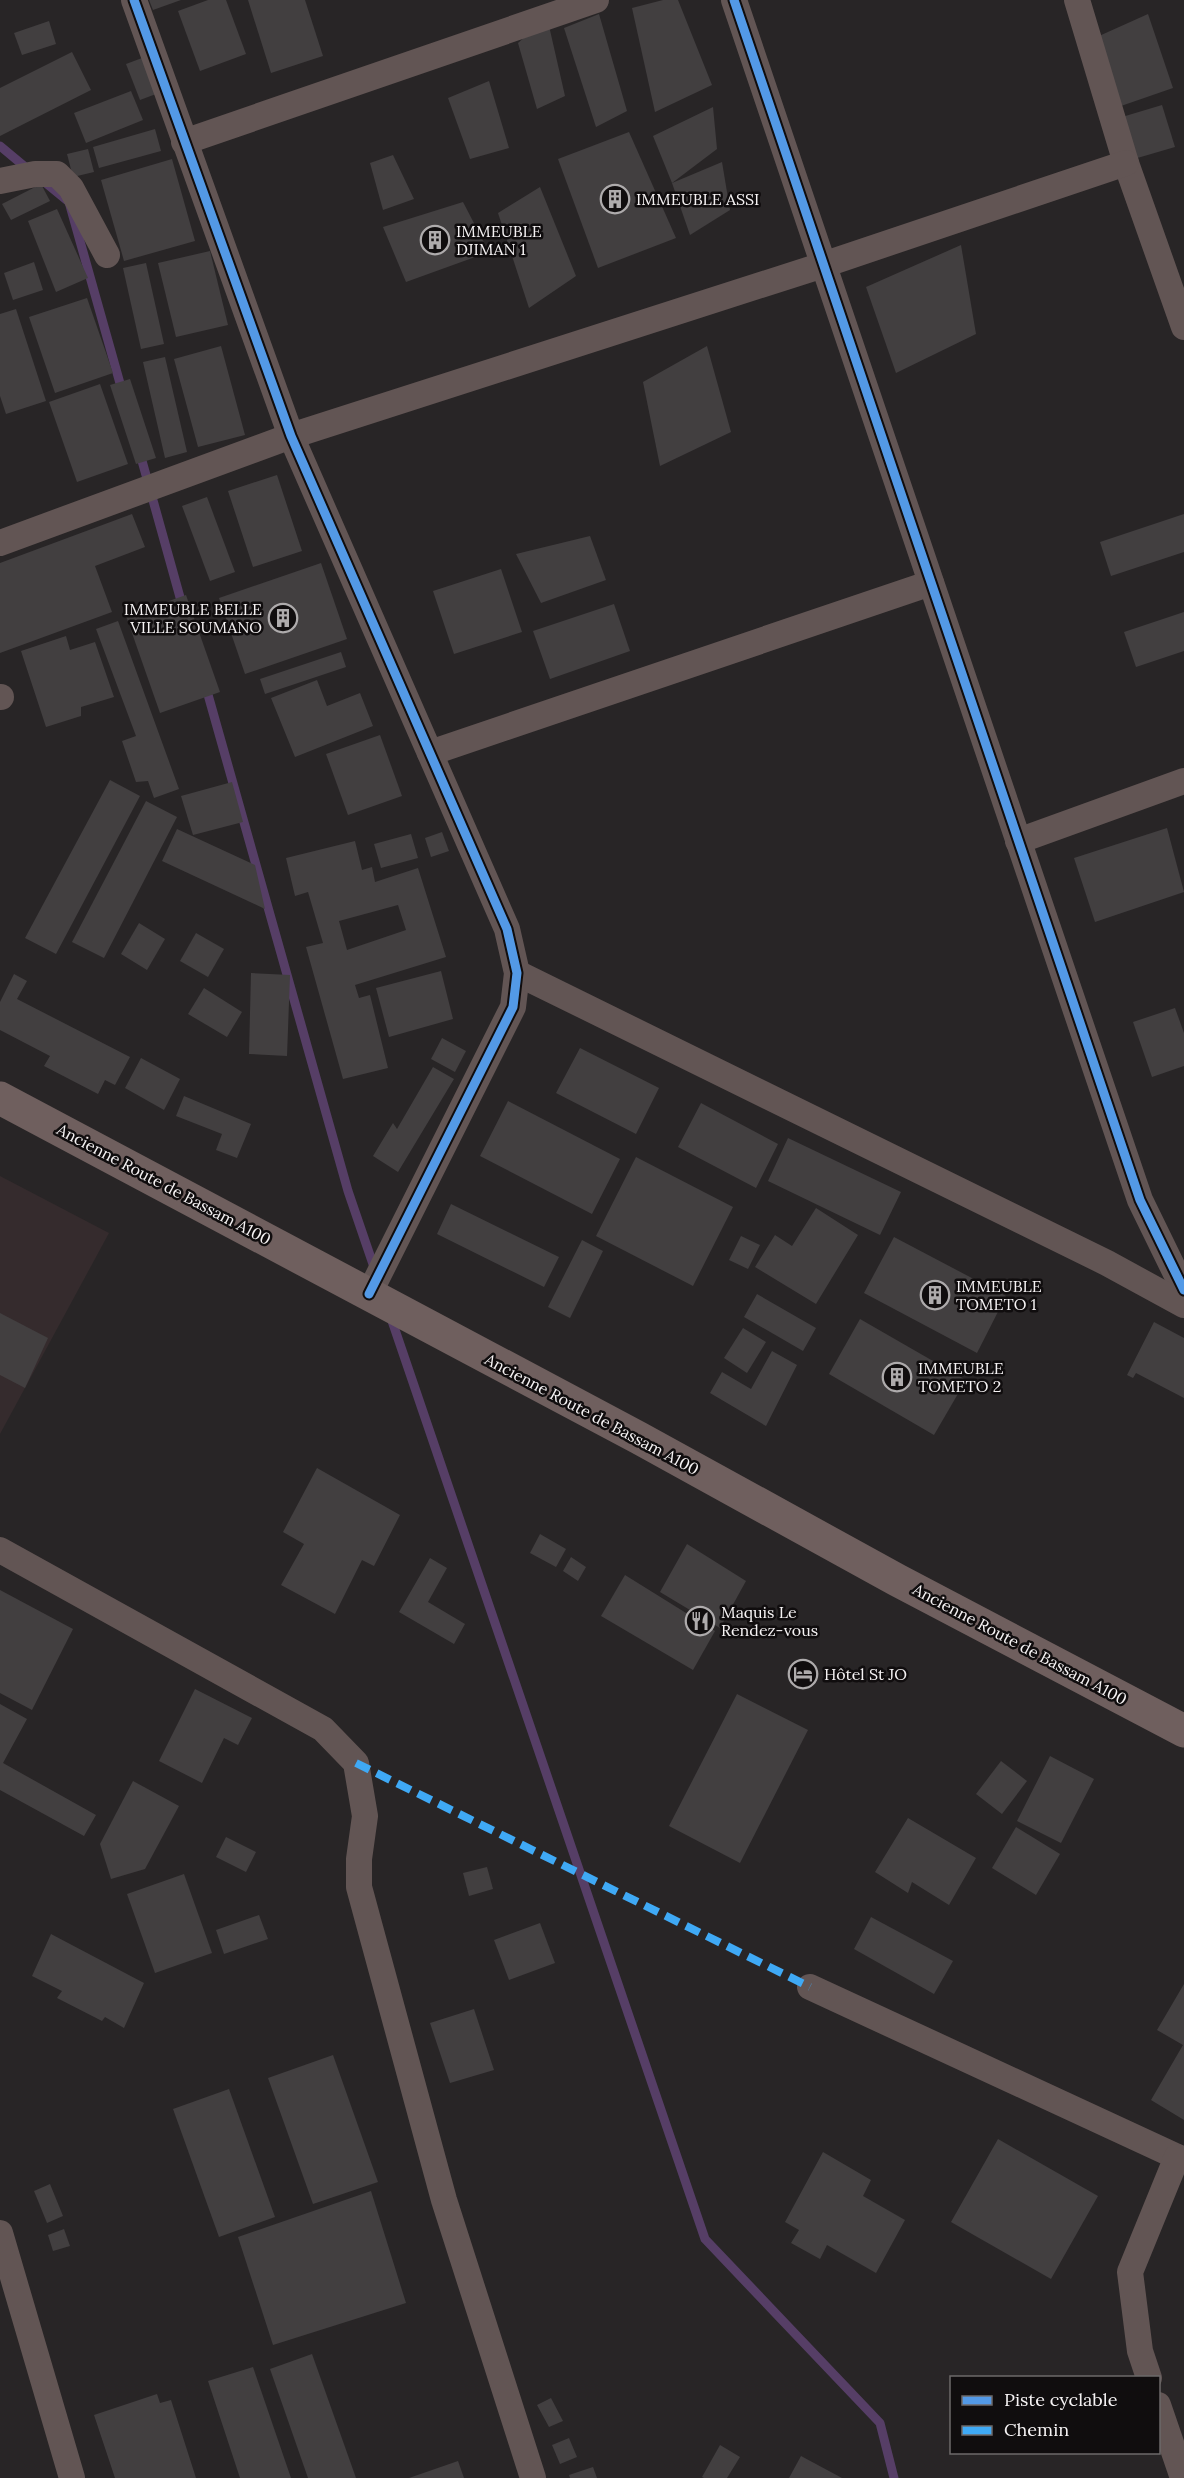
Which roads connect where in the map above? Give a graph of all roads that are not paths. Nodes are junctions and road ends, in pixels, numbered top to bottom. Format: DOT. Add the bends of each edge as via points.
graph roads {
  1 [pos="134,0"];
  2 [pos="596,0"];
  3 [pos="734,0"];
  4 [pos="1077,0"];
  5 [pos="184,142"];
  6 [pos="1126,163"];
  7 [pos="0,181"];
  8 [pos="107,255"];
  9 [pos="823,265"];
  10 [pos="1184,327"];
  11 [pos="291,436"];
  12 [pos="0,543"];
  13 [pos="931,583"];
  14 [pos="430,753"];
  15 [pos="1184,781"];
  16 [pos="1018,841"];
  17 [pos="517,973"];
  18 [pos="0,1098"];
  19 [pos="1184,1290"];
  20 [pos="369,1294"];
  21 [pos="1184,1305"];
  22 [pos="0,1550"];
  23 [pos="1184,1731"];
  24 [pos="810,1987"];
  25 [pos="1181,2158"];
  26 [pos="0,2233"];
  27 [pos="1148,2376"];
  28 [pos="1160,2411"];
  29 [pos="72,2478"];
  30 [pos="534,2478"];
  31 [pos="1183,2478"];
  1 -- 5 [label="street"];
  2 -- 5 [label="street"];
  3 -- 9 [label="street"];
  4 -- 6 [label="street"];
  5 -- 11 [label="street"];
  6 -- 9 [label="street"];
  6 -- 10 [label="street"];
  7 -- 8 [label="street" via="57,174 71,188"];
  9 -- 11 [label="street"];
  9 -- 13 [label="street"];
  11 -- 12 [label="street"];
  11 -- 14 [label="street"];
  13 -- 14 [label="street"];
  13 -- 16 [label="street"];
  14 -- 17 [label="street" via="507,929"];
  15 -- 16 [label="street"];
  16 -- 19 [label="street" via="1140,1200"];
  17 -- 20 [label="street" via="513,1007"];
  17 -- 21 [label="street" via="1107,1263"];
  18 -- 20 [label="main road, Ancienne Route de Bassam A100"];
  20 -- 23 [label="main road, Ancienne Route de Bassam A100" via="907,1586"];
  22 -- 30 [label="street" via="323,1729 356,1763 365,1816 359,1887 444,2200"];
  24 -- 25 [label="street"];
  25 -- 27 [label="street" via="1130,2272 1140,2351"];
  26 -- 29 [label="street"];
  28 -- 31 [label="street"];
}
